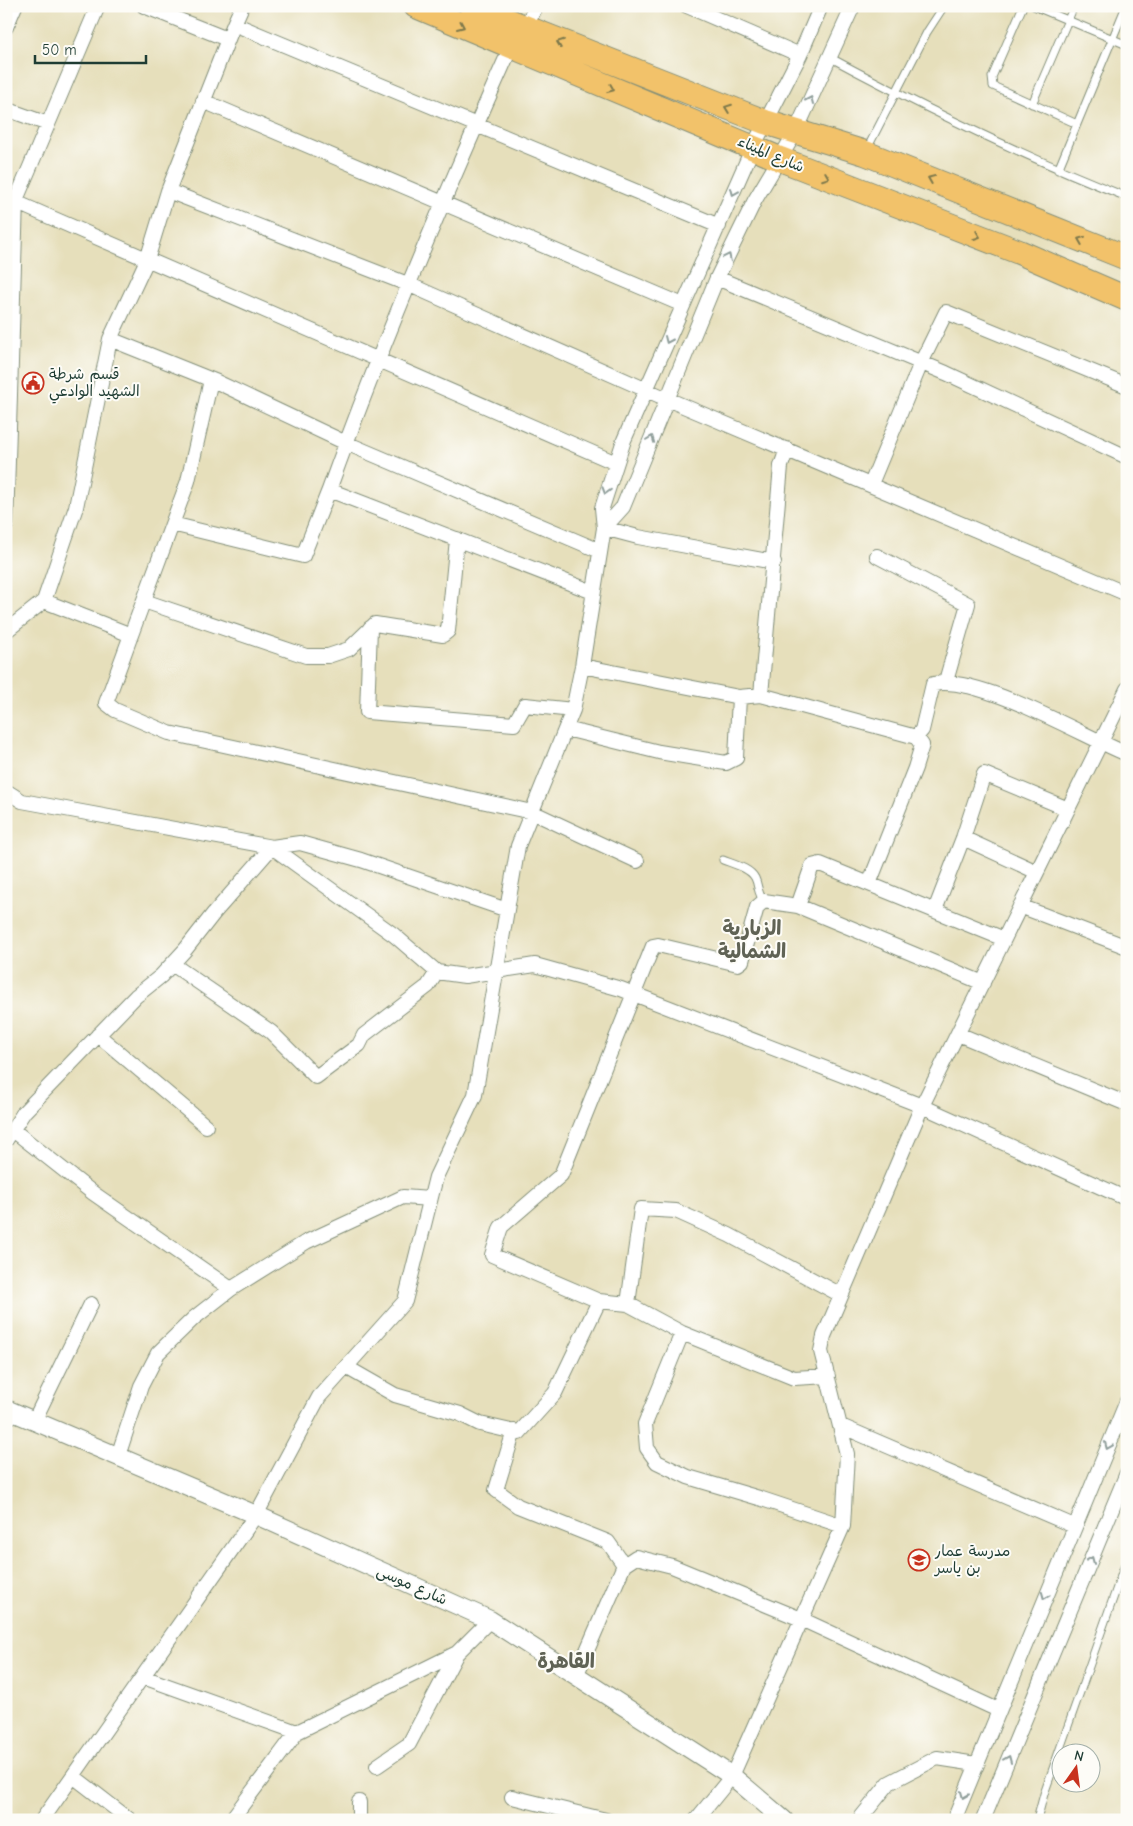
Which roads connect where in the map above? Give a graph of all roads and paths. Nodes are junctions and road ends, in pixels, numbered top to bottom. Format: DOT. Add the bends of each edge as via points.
graph roads {
  1 [pos="15,6"];
  2 [pos="98,6"];
  3 [pos="144,6"];
  4 [pos="242,6"];
  5 [pos="416,6"];
  6 [pos="471,6"];
  7 [pos="536,6"];
  8 [pos="687,6"];
  9 [pos="821,6"];
  10 [pos="853,6"];
  11 [pos="944,6"];
  12 [pos="1023,6"];
  13 [pos="1034,6"];
  14 [pos="1074,6"];
  15 [pos="1126,6"];
  16 [pos="1068,21"];
  17 [pos="234,24"];
  18 [pos="6,27"];
  19 [pos="518,38"];
  20 [pos="227,39"];
  21 [pos="1112,40"];
  22 [pos="1127,45"];
  23 [pos="800,55"];
  24 [pos="829,57"];
  25 [pos="896,93"];
  26 [pos="203,101"];
  27 [pos="1032,104"];
  28 [pos="6,109"];
  29 [pos="765,122"];
  30 [pos="48,124"];
  31 [pos="476,124"];
  32 [pos="1077,124"];
  33 [pos="795,133"];
  34 [pos="753,147"];
  35 [pos="865,153"];
  36 [pos="780,159"];
  37 [pos="1058,170"];
  38 [pos="168,191"];
  39 [pos="1127,197"];
  40 [pos="11,199"];
  41 [pos="443,204"];
  42 [pos="719,226"];
  43 [pos="1127,258"];
  44 [pos="147,260"];
  45 [pos="717,278"];
  46 [pos="410,285"];
  47 [pos="1127,299"];
  48 [pos="683,305"];
  49 [pos="9,331"];
  50 [pos="110,339"];
  51 [pos="378,361"];
  52 [pos="921,363"];
  53 [pos="211,380"];
  54 [pos="1127,386"];
  55 [pos="647,389"];
  56 [pos="667,399"];
  57 [pos="8,415"];
  58 [pos="346,443"];
  59 [pos="787,449"];
  60 [pos="1127,457"];
  61 [pos="616,463"];
  62 [pos="871,484"];
  63 [pos="329,490"];
  64 [pos="172,524"];
  65 [pos="6,526"];
  66 [pos="604,528"];
  67 [pos="458,539"];
  68 [pos="600,551"];
  69 [pos="877,556"];
  70 [pos="774,562"];
  71 [pos="593,592"];
  72 [pos="1127,594"];
  73 [pos="44,601"];
  74 [pos="144,601"];
  75 [pos="370,628"];
  76 [pos="6,631"];
  77 [pos="131,634"];
  78 [pos="582,666"];
  79 [pos="946,681"];
  80 [pos="1127,689"];
  81 [pos="761,695"];
  82 [pos="739,697"];
  83 [pos="573,710"];
  84 [pos="566,729"];
  85 [pos="916,738"];
  86 [pos="1100,743"];
  87 [pos="1127,754"];
  88 [pos="6,791"];
  89 [pos="1068,809"];
  90 [pos="532,812"];
  91 [pos="963,838"];
  92 [pos="272,847"];
  93 [pos="723,860"];
  94 [pos="637,861"];
  95 [pos="1037,872"];
  96 [pos="869,884"];
  97 [pos="764,901"];
  98 [pos="798,906"];
  99 [pos="1020,906"];
  100 [pos="507,910"];
  101 [pos="935,910"];
  102 [pos="1004,939"];
  103 [pos="1127,948"];
  104 [pos="172,964"];
  105 [pos="496,970"];
  106 [pos="437,972"];
  107 [pos="983,983"];
  108 [pos="634,995"];
  109 [pos="958,1034"];
  110 [pos="98,1035"];
  111 [pos="1127,1104"];
  112 [pos="922,1106"];
  113 [pos="206,1126"];
  114 [pos="9,1135"];
  115 [pos="430,1199"];
  116 [pos="1127,1199"];
  117 [pos="231,1289"];
  118 [pos="841,1294"];
  119 [pos="599,1301"];
  120 [pos="91,1304"];
  121 [pos="628,1304"];
  122 [pos="682,1333"];
  123 [pos="346,1367"];
  124 [pos="828,1376"];
  125 [pos="1127,1401"];
  126 [pos="6,1409"];
  127 [pos="34,1421"];
  128 [pos="841,1426"];
  129 [pos="514,1432"];
  130 [pos="118,1456"];
  131 [pos="1127,1473"];
  132 [pos="256,1515"];
  133 [pos="843,1526"];
  134 [pos="1074,1526"];
  135 [pos="1127,1559"];
  136 [pos="624,1565"];
  137 [pos="801,1619"];
  138 [pos="490,1620"];
  139 [pos="457,1653"];
  140 [pos="576,1676"];
  141 [pos="143,1677"];
  142 [pos="998,1710"];
  143 [pos="297,1732"];
  144 [pos="976,1764"];
  145 [pos="377,1766"];
  146 [pos="73,1776"];
  147 [pos="732,1776"];
  148 [pos="512,1798"];
  149 [pos="359,1802"];
  150 [pos="42,1820"];
  151 [pos="130,1820"];
  152 [pos="231,1820"];
  153 [pos="359,1820"];
  154 [pos="606,1820"];
  155 [pos="696,1820"];
  156 [pos="784,1820"];
  157 [pos="860,1820"];
  158 [pos="954,1820"];
  159 [pos="983,1820"];
  160 [pos="1037,1820"];
  1 -- 18 [label="street"];
  2 -- 30 [label="street"];
  3 -- 20 [label="street"];
  4 -- 17 [label="street"];
  5 -- 19 [label="highway, شارع الميناء, one-way"];
  6 -- 19 [label="highway, شارع الميناء"];
  7 -- 19 [label="street"];
  8 -- 23 [label="street"];
  9 -- 23 [label="street"];
  10 -- 24 [label="street"];
  11 -- 25 [label="lane"];
  12 -- 27 [label="lane" via="992,77 993,86"];
  13 -- 16 [label="lane"];
  14 -- 16 [label="lane"];
  15 -- 21 [label="lane"];
  16 -- 21 [label="lane"];
  16 -- 27 [label="lane"];
  17 -- 20 [label="street"];
  17 -- 31 [label="street"];
  29 -- 19 [label="highway, شارع الميناء, one-way"];
  19 -- 31 [label="street"];
  19 -- 34 [label="highway, شارع الميناء, one-way"];
  20 -- 26 [label="street"];
  21 -- 22 [label="lane"];
  21 -- 32 [label="lane"];
  23 -- 29 [label="street"];
  24 -- 25 [label="lane"];
  33 -- 24 [label="street, one-way"];
  25 -- 35 [label="lane"];
  25 -- 37 [label="lane"];
  26 -- 38 [label="street"];
  26 -- 41 [label="street"];
  27 -- 32 [label="lane"];
  28 -- 30 [label="street"];
  29 -- 33 [label="highway, شارع الميناء"];
  29 -- 34 [label="street"];
  30 -- 40 [label="street"];
  31 -- 41 [label="street"];
  31 -- 42 [label="street"];
  32 -- 37 [label="lane"];
  33 -- 35 [label="highway, شارع الميناء"];
  33 -- 36 [label="street"];
  34 -- 36 [label="highway, شارع الميناء"];
  34 -- 42 [label="street, one-way"];
  43 -- 35 [label="highway, شارع الميناء, one-way"];
  45 -- 36 [label="street, one-way" via="755,200"];
  36 -- 47 [label="highway, شارع الميناء, one-way" via="1019,252"];
  37 -- 39 [label="lane"];
  38 -- 44 [label="street"];
  38 -- 46 [label="street"];
  40 -- 44 [label="street"];
  40 -- 49 [label="street"];
  41 -- 46 [label="street"];
  41 -- 48 [label="street"];
  42 -- 48 [label="street"];
  44 -- 50 [label="street"];
  44 -- 51 [label="street"];
  45 -- 52 [label="street"];
  45 -- 56 [label="street"];
  46 -- 51 [label="street"];
  46 -- 55 [label="street"];
  48 -- 55 [label="street, one-way"];
  49 -- 57 [label="street"];
  50 -- 53 [label="street"];
  50 -- 73 [label="street" via="76,508"];
  51 -- 58 [label="street"];
  51 -- 61 [label="street"];
  52 -- 54 [label="street" via="946,312"];
  52 -- 60 [label="street"];
  52 -- 62 [label="street"];
  53 -- 58 [label="street"];
  53 -- 64 [label="street" via="188,481"];
  55 -- 56 [label="street"];
  55 -- 61 [label="street"];
  56 -- 59 [label="street"];
  66 -- 56 [label="street, one-way" via="623,507"];
  57 -- 65 [label="street"];
  58 -- 63 [label="street"];
  58 -- 68 [label="street"];
  59 -- 62 [label="street"];
  59 -- 70 [label="street" via="781,466"];
  61 -- 66 [label="street, one-way" via="602,508"];
  62 -- 72 [label="street"];
  63 -- 64 [label="street" via="303,556"];
  63 -- 67 [label="street"];
  64 -- 74 [label="street"];
  66 -- 68 [label="street"];
  66 -- 70 [label="street"];
  67 -- 71 [label="street"];
  67 -- 75 [label="street" via="448,631 443,635 375,624"];
  68 -- 71 [label="street"];
  69 -- 79 [label="street" via="968,604"];
  70 -- 81 [label="street"];
  71 -- 78 [label="street"];
  73 -- 76 [label="street"];
  73 -- 77 [label="street"];
  74 -- 75 [label="street" via="306,656 328,656 349,649"];
  74 -- 77 [label="street"];
  75 -- 83 [label="street" via="367,712 514,724 525,705"];
  77 -- 90 [label="street" via="106,703 115,710 170,733"];
  78 -- 82 [label="street"];
  78 -- 83 [label="street"];
  79 -- 85 [label="street" via="932,684 922,730"];
  79 -- 86 [label="street" via="1003,696"];
  80 -- 86 [label="street"];
  81 -- 82 [label="street"];
  81 -- 85 [label="street"];
  82 -- 84 [label="street" via="736,758 726,763 658,752"];
  83 -- 84 [label="street"];
  84 -- 90 [label="street"];
  85 -- 96 [label="street" via="922,745 915,768"];
  86 -- 87 [label="street"];
  86 -- 89 [label="street"];
  88 -- 92 [label="street" via="22,801"];
  89 -- 91 [label="street" via="984,774"];
  89 -- 95 [label="street"];
  90 -- 94 [label="street"];
  90 -- 100 [label="street" via="518,846"];
  91 -- 95 [label="street"];
  91 -- 101 [label="street"];
  92 -- 100 [label="street" via="300,842"];
  92 -- 104 [label="street"];
  92 -- 106 [label="street" via="394,935"];
  93 -- 97 [label="lane" via="750,872"];
  95 -- 99 [label="street"];
  96 -- 98 [label="street" via="820,864 812,866"];
  96 -- 101 [label="street"];
  97 -- 98 [label="street"];
  97 -- 108 [label="street" via="757,907 742,962 738,964 653,946"];
  98 -- 107 [label="street"];
  99 -- 102 [label="street"];
  99 -- 103 [label="street"];
  100 -- 105 [label="street"];
  101 -- 102 [label="street"];
  102 -- 107 [label="street"];
  104 -- 106 [label="street" via="271,1032 316,1077 428,986"];
  104 -- 110 [label="street"];
  105 -- 106 [label="street" via="466,976"];
  105 -- 108 [label="street" via="535,965"];
  105 -- 115 [label="street" via="475,1095 436,1177"];
  107 -- 109 [label="street"];
  108 -- 112 [label="street"];
  108 -- 119 [label="street" via="560,1175 501,1226 492,1255"];
  109 -- 111 [label="street"];
  109 -- 112 [label="street"];
  110 -- 113 [label="street"];
  110 -- 114 [label="street" via="24,1112"];
  112 -- 116 [label="street"];
  112 -- 118 [label="street"];
  114 -- 117 [label="street"];
  115 -- 117 [label="street" via="403,1197 306,1242"];
  115 -- 123 [label="street" via="405,1301"];
  117 -- 130 [label="street" via="194,1318 158,1353 141,1386"];
  118 -- 121 [label="street" via="676,1211 641,1209"];
  118 -- 124 [label="street" via="821,1351"];
  119 -- 121 [label="street"];
  119 -- 129 [label="street" via="555,1393 519,1433"];
  120 -- 127 [label="street"];
  121 -- 122 [label="street"];
  122 -- 124 [label="street" via="794,1378"];
  122 -- 133 [label="street" via="645,1424 647,1448 657,1462 688,1478"];
  123 -- 129 [label="street" via="396,1395 460,1414 480,1424"];
  123 -- 132 [label="street" via="319,1397"];
  124 -- 128 [label="street"];
  125 -- 134 [label="street, one-way"];
  126 -- 127 [label="street, شارع موسى"];
  127 -- 130 [label="street, شارع موسى"];
  128 -- 133 [label="street" via="847,1454"];
  128 -- 134 [label="street"];
  129 -- 136 [label="street" via="496,1490 518,1506 608,1542"];
  130 -- 132 [label="street, شارع موسى"];
  159 -- 131 [label="street, one-way"];
  132 -- 138 [label="street, شارع موسى"];
  132 -- 141 [label="street"];
  133 -- 137 [label="street"];
  134 -- 142 [label="street, one-way"];
  135 -- 160 [label="lane"];
  136 -- 137 [label="street" via="636,1557 672,1566"];
  136 -- 140 [label="street"];
  137 -- 142 [label="street"];
  137 -- 147 [label="street"];
  138 -- 139 [label="street"];
  138 -- 140 [label="street, شارع موسى"];
  139 -- 143 [label="street"];
  139 -- 145 [label="street" via="409,1744"];
  140 -- 147 [label="street, شارع موسى"];
  141 -- 143 [label="street"];
  141 -- 146 [label="street"];
  142 -- 144 [label="street"];
  143 -- 152 [label="street"];
  144 -- 157 [label="street" via="937,1758 889,1783"];
  144 -- 158 [label="street, one-way"];
  146 -- 150 [label="street"];
  146 -- 151 [label="street"];
  147 -- 155 [label="street"];
  147 -- 156 [label="street, شارع موسى"];
  148 -- 154 [label="street"];
  149 -- 153 [label="street"];
}
